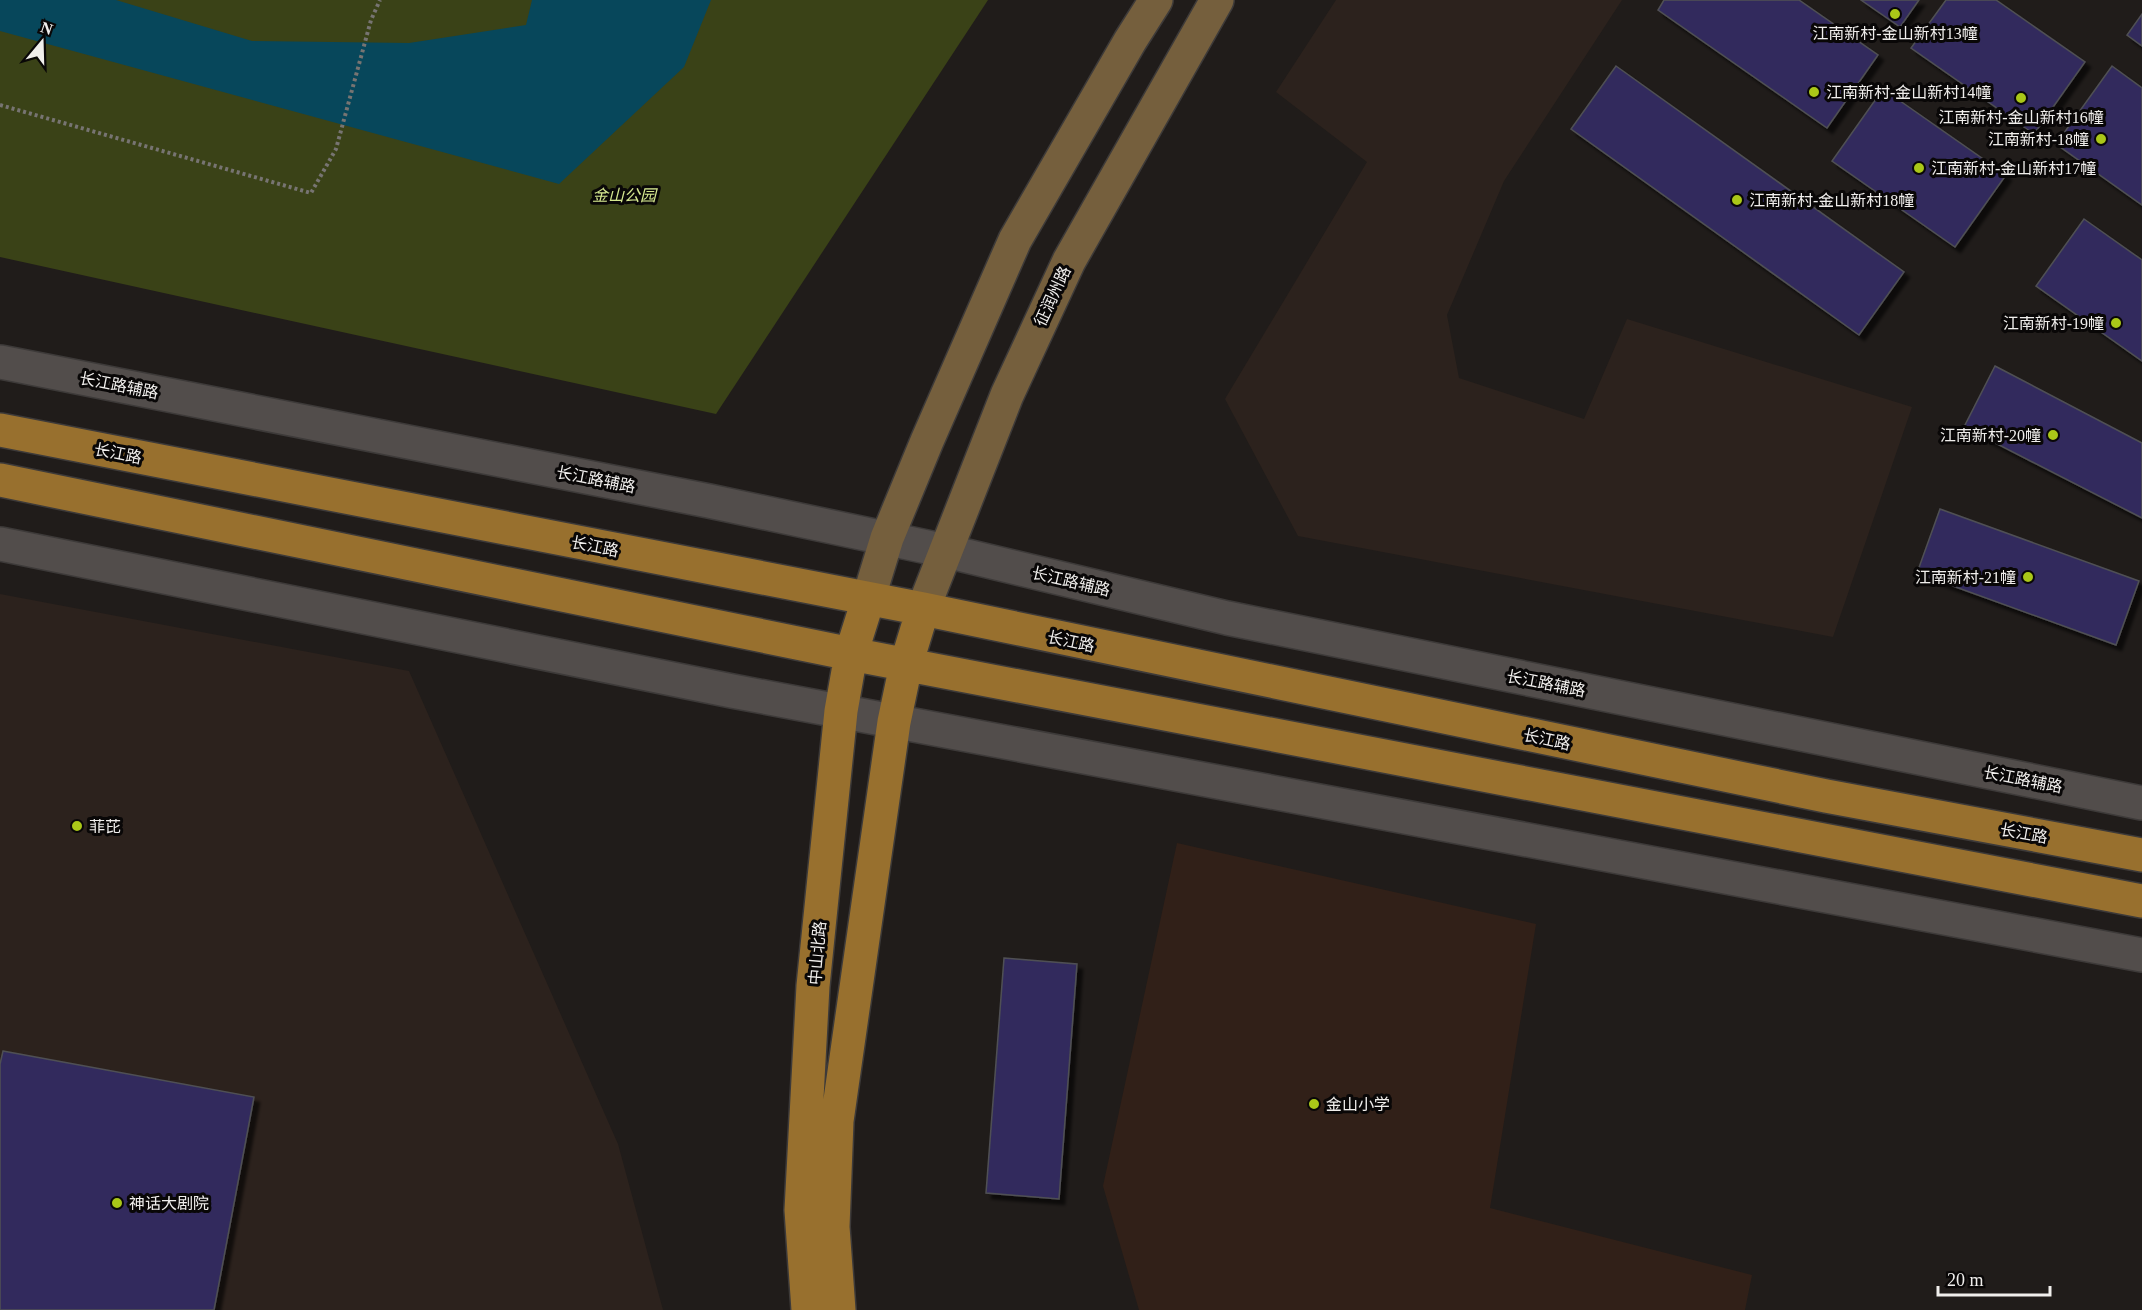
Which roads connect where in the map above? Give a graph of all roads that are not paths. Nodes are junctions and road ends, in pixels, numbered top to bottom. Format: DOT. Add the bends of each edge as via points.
graph roads {
  1 [pos="1156,0"];
  2 [pos="1217,0"];
  3 [pos="0,362"];
  4 [pos="0,430"];
  5 [pos="0,480"];
  6 [pos="887,538"];
  7 [pos="0,544"];
  8 [pos="946,551"];
  9 [pos="868,600"];
  10 [pos="923,609"];
  11 [pos="851,654"];
  12 [pos="906,665"];
  13 [pos="841,711"];
  14 [pos="894,722"];
  15 [pos="2142,803"];
  16 [pos="2142,855"];
  17 [pos="2142,901"];
  18 [pos="2142,955"];
  19 [pos="808,1310"];
  20 [pos="839,1310"];
  1 -- 6 [label="main road" via="1015,240"];
  2 -- 8 [label="main road, 征润州路" via="1069,261 1007,395"];
  3 -- 6 [label="street, 长江路辅路"];
  4 -- 9 [label="main road, 长江路"];
  5 -- 11 [label="main road"];
  6 -- 8 [label="street, 长江路辅路"];
  6 -- 9 [label="main road"];
  7 -- 13 [label="street"];
  8 -- 10 [label="main road, 征润州路"];
  8 -- 15 [label="street, 长江路辅路" via="1227,618"];
  9 -- 10 [label="main road, 长江路"];
  9 -- 11 [label="main road, 中山北路"];
  10 -- 12 [label="main road"];
  10 -- 16 [label="main road, 长江路" via="1826,796"];
  11 -- 12 [label="main road"];
  11 -- 13 [label="main road, 中山北路"];
  12 -- 14 [label="main road"];
  12 -- 17 [label="main road"];
  13 -- 14 [label="street"];
  13 -- 19 [label="main road, 中山北路" via="813,986 801,1210"];
  14 -- 18 [label="street"];
  14 -- 20 [label="main road" via="837,1121 833,1227"];
}
